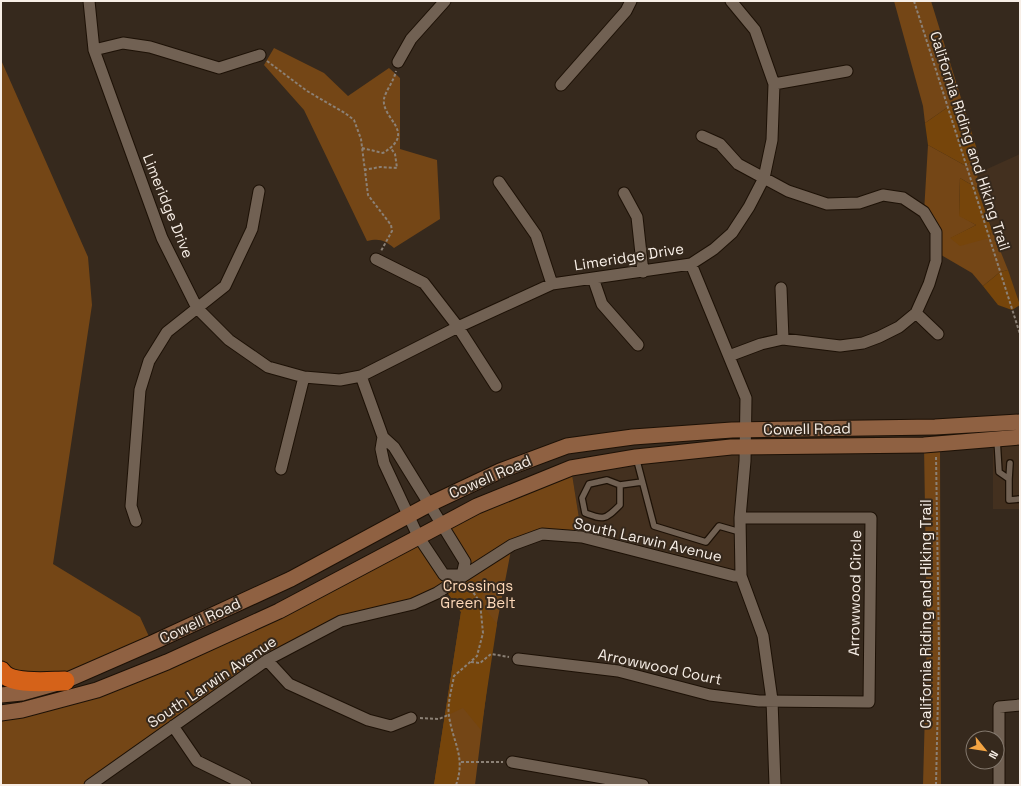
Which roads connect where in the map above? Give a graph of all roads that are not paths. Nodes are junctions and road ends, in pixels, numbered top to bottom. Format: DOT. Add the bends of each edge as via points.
graph roads {
  1 [pos="89,1"];
  2 [pos="445,1"];
  3 [pos="632,1"];
  4 [pos="731,1"];
  5 [pos="94,50"];
  6 [pos="260,55"];
  7 [pos="398,62"];
  8 [pos="847,71"];
  9 [pos="774,84"];
  10 [pos="561,85"];
  11 [pos="702,136"];
  12 [pos="764,178"];
  13 [pos="499,182"];
  14 [pos="259,191"];
  15 [pos="624,193"];
  16 [pos="376,259"];
  17 [pos="692,264"];
  18 [pos="643,272"];
  19 [pos="593,278"];
  20 [pos="552,284"];
  21 [pos="781,288"];
  22 [pos="197,308"];
  23 [pos="916,313"];
  24 [pos="458,327"];
  25 [pos="938,334"];
  26 [pos="783,339"];
  27 [pos="638,345"];
  28 [pos="729,356"];
  29 [pos="361,376"];
  30 [pos="304,377"];
  31 [pos="496,386"];
  32 [pos="1020,422"];
  33 [pos="746,430"];
  34 [pos="383,437"];
  35 [pos="1020,437"];
  36 [pos="997,439"];
  37 [pos="746,447"];
  38 [pos="636,457"];
  39 [pos="1010,463"];
  40 [pos="281,469"];
  41 [pos="1009,479"];
  42 [pos="642,482"];
  43 [pos="620,485"];
  44 [pos="1020,499"];
  45 [pos="430,504"];
  46 [pos="409,515"];
  47 [pos="740,518"];
  48 [pos="136,522"];
  49 [pos="442,523"];
  50 [pos="740,532"];
  51 [pos="418,536"];
  52 [pos="462,575"];
  53 [pos="741,576"];
  54 [pos="518,659"];
  55 [pos="267,660"];
  56 [pos="1,671"];
  57 [pos="65,681"];
  58 [pos="1,695"];
  59 [pos="772,700"];
  60 [pos="1020,705"];
  61 [pos="1,713"];
  62 [pos="411,718"];
  63 [pos="173,726"];
  64 [pos="512,762"];
  65 [pos="90,785"];
  66 [pos="246,785"];
  67 [pos="643,785"];
  68 [pos="775,785"];
  69 [pos="1000,785"];
  1 -- 5 [label="street, Limeridge Drive"];
  2 -- 7 [label="street" via="411,39"];
  3 -- 10 [label="street"];
  4 -- 9 [label="street, Limeridge Drive" via="755,30"];
  5 -- 6 [label="street" via="123,43 143,46 219,68"];
  5 -- 22 [label="street, Limeridge Drive" via="162,238"];
  8 -- 9 [label="street"];
  9 -- 12 [label="street, Limeridge Drive" via="772,140"];
  11 -- 12 [label="street" via="720,144 738,164"];
  12 -- 17 [label="street, Limeridge Drive" via="732,233"];
  12 -- 23 [label="street" via="788,191 827,204 859,203 883,195 903,198 924,212 936,232 936,261"];
  13 -- 20 [label="street" via="536,235"];
  14 -- 22 [label="street" via="252,229 225,286"];
  15 -- 18 [label="street" via="637,217"];
  16 -- 24 [label="street" via="424,283"];
  17 -- 18 [label="street, Limeridge Drive"];
  17 -- 28 [label="street"];
  18 -- 19 [label="street, Limeridge Drive"];
  19 -- 20 [label="street, Limeridge Drive"];
  19 -- 27 [label="street" via="602,304"];
  20 -- 24 [label="street, Limeridge Drive"];
  21 -- 26 [label="street"];
  22 -- 30 [label="street, Limeridge Drive" via="229,340 268,367"];
  22 -- 48 [label="street" via="167,332 149,361 140,390 131,506"];
  23 -- 25 [label="street"];
  23 -- 26 [label="street" via="898,327 863,343 840,346"];
  24 -- 29 [label="street, Limeridge Drive"];
  24 -- 31 [label="street"];
  26 -- 28 [label="street"];
  28 -- 33 [label="street" via="746,398"];
  29 -- 30 [label="street, Limeridge Drive" via="340,380"];
  29 -- 34 [label="street"];
  30 -- 40 [label="street"];
  32 -- 33 [label="street, Cowell Road" via="935,427"];
  33 -- 37 [label="street"];
  33 -- 45 [label="street, Cowell Road" via="634,437 567,446 500,471"];
  34 -- 45 [label="street" via="394,447"];
  34 -- 46 [label="street" via="381,449 384,462"];
  35 -- 36 [label="street, Cowell Road"];
  36 -- 37 [label="street, Cowell Road" via="924,445"];
  36 -- 41 [label="lane" via="999,472"];
  37 -- 38 [label="street, Cowell Road"];
  37 -- 47 [label="street"];
  38 -- 42 [label="lane"];
  38 -- 49 [label="street, Cowell Road" via="571,468"];
  39 -- 41 [label="lane"];
  41 -- 44 [label="lane" via="1009,500"];
  42 -- 43 [label="lane"];
  42 -- 50 [label="lane" via="654,526 706,542 719,526"];
  43 -- 43 [label="lane" via="620,505 608,518 585,513 582,498 589,484 607,480"];
  45 -- 46 [label="street, Cowell Road"];
  45 -- 49 [label="street"];
  46 -- 51 [label="street"];
  46 -- 57 [label="street, Cowell Road" via="291,579"];
  47 -- 50 [label="street"];
  47 -- 59 [label="street, Arrowwood Circle" via="871,518 869,702"];
  49 -- 51 [label="street, Cowell Road"];
  49 -- 52 [label="street" via="465,562"];
  50 -- 53 [label="street"];
  51 -- 52 [label="street" via="444,575"];
  51 -- 61 [label="street, Cowell Road" via="279,611 167,662 97,690"];
  52 -- 53 [label="street, South Larwin Avenue" via="512,544 542,534 582,537"];
  52 -- 55 [label="street, South Larwin Avenue" via="437,593 413,604 341,621"];
  53 -- 59 [label="street" via="763,636"];
  54 -- 59 [label="street, Arrowwood Court" via="618,671 710,695 759,701"];
  55 -- 62 [label="street" via="289,684 368,720 391,726"];
  55 -- 63 [label="street, South Larwin Avenue"];
  56 -- 57 [label="highway" via="11,678 26,681"];
  57 -- 58 [label="street, Cowell Road" via="22,693"];
  59 -- 68 [label="street"];
  60 -- 69 [label="street" via="999,707"];
  63 -- 65 [label="street, South Larwin Avenue"];
  63 -- 66 [label="street" via="197,762"];
  64 -- 67 [label="street"];
}
